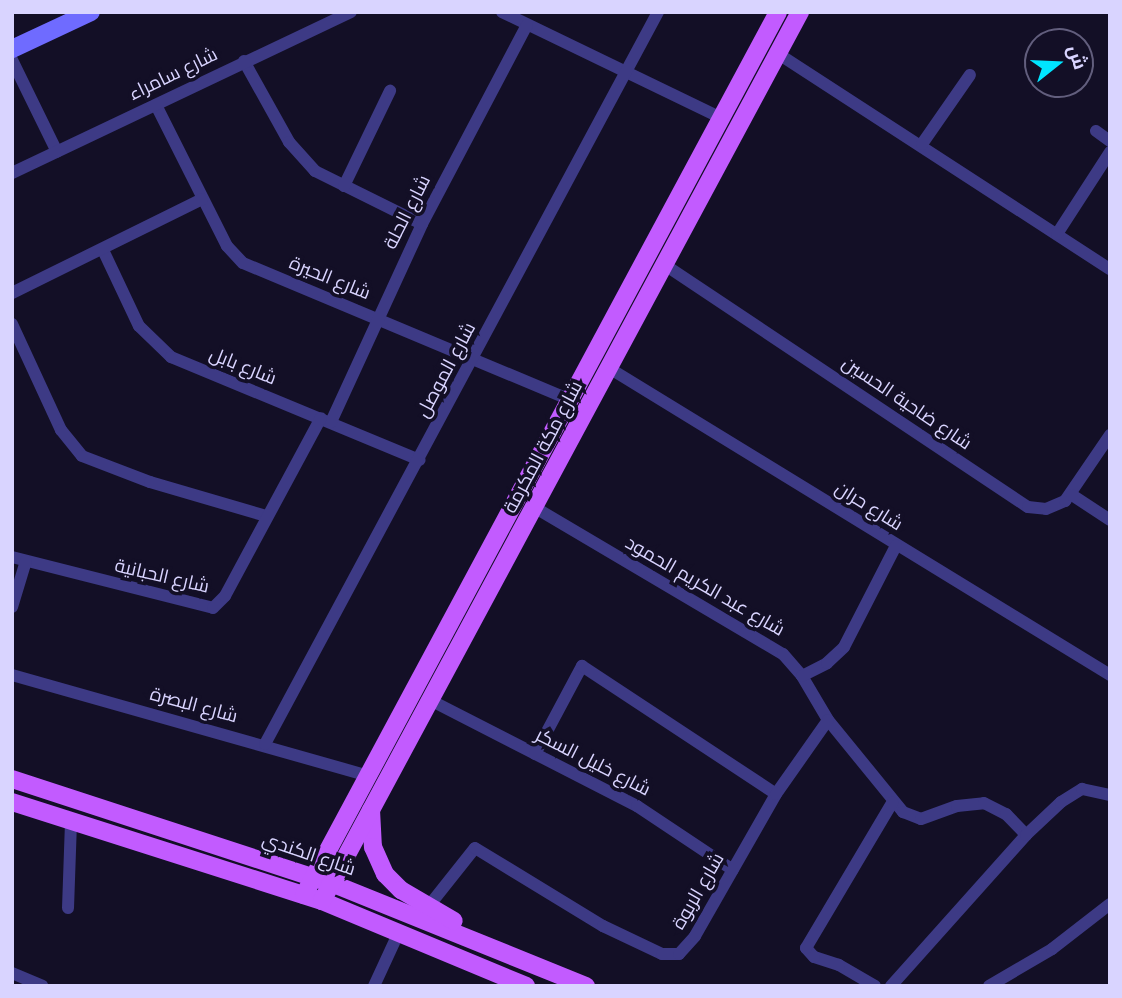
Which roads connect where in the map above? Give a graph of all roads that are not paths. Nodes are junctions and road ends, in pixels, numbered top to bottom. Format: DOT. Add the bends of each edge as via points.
graph roads {
  1 [pos="90,12"];
  2 [pos="351,12"];
  3 [pos="502,12"];
  4 [pos="658,12"];
  5 [pos="778,12"];
  6 [pos="800,12"];
  7 [pos="527,25"];
  8 [pos="12,49"];
  9 [pos="778,53"];
  10 [pos="12,60"];
  11 [pos="244,61"];
  12 [pos="626,73"];
  13 [pos="970,75"];
  14 [pos="390,91"];
  15 [pos="156,105"];
  16 [pos="719,117"];
  17 [pos="1096,131"];
  18 [pos="1110,141"];
  19 [pos="922,144"];
  20 [pos="57,152"];
  21 [pos="1110,152"];
  22 [pos="12,173"];
  23 [pos="344,186"];
  24 [pos="202,199"];
  25 [pos="422,224"];
  26 [pos="1057,234"];
  27 [pos="103,250"];
  28 [pos="665,265"];
  29 [pos="1110,270"];
  30 [pos="12,293"];
  31 [pos="376,317"];
  32 [pos="12,324"];
  33 [pos="474,360"];
  34 [pos="609,368"];
  35 [pos="570,400"];
  36 [pos="326,420"];
  37 [pos="1110,435"];
  38 [pos="420,460"];
  39 [pos="1072,495"];
  40 [pos="534,507"];
  41 [pos="266,516"];
  42 [pos="1110,520"];
  43 [pos="896,546"];
  44 [pos="12,557"];
  45 [pos="26,561"];
  46 [pos="12,607"];
  47 [pos="12,675"];
  48 [pos="1110,675"];
  49 [pos="802,676"];
  50 [pos="428,699"];
  51 [pos="828,720"];
  52 [pos="265,744"];
  53 [pos="535,754"];
  54 [pos="365,775"];
  55 [pos="12,779"];
  56 [pos="776,794"];
  57 [pos="1110,795"];
  58 [pos="12,802"];
  59 [pos="892,803"];
  60 [pos="371,808"];
  61 [pos="71,823"];
  62 [pos="1026,835"];
  63 [pos="733,870"];
  64 [pos="312,877"];
  65 [pos="331,883"];
  66 [pos="304,895"];
  67 [pos="322,901"];
  68 [pos="1110,904"];
  69 [pos="428,907"];
  70 [pos="68,908"];
  71 [pos="399,932"];
  72 [pos="505,951"];
  73 [pos="12,973"];
  74 [pos="504,982"];
  75 [pos="42,986"];
  76 [pos="374,986"];
  77 [pos="526,986"];
  78 [pos="586,986"];
  79 [pos="875,986"];
  80 [pos="891,986"];
  81 [pos="989,986"];
  1 -- 8 [label="street"];
  2 -- 11 [label="street, شارع سامراء"];
  3 -- 7 [label="street"];
  4 -- 12 [label="street, شارع الموصل"];
  5 -- 16 [label="main road, شارع مكة المكرمة"];
  6 -- 9 [label="main road, شارع مكة المكرمة"];
  7 -- 12 [label="street"];
  7 -- 25 [label="street, شارع الحلة"];
  9 -- 19 [label="street"];
  9 -- 28 [label="main road, شارع مكة المكرمة"];
  10 -- 20 [label="street"];
  11 -- 15 [label="street, شارع سامراء"];
  11 -- 23 [label="street" via="298,153 316,171"];
  12 -- 16 [label="street"];
  12 -- 33 [label="street, شارع الموصل"];
  13 -- 19 [label="street"];
  14 -- 23 [label="street"];
  15 -- 20 [label="street, شارع سامراء"];
  15 -- 24 [label="street, شارع الحيرة"];
  16 -- 35 [label="main road, شارع مكة المكرمة"];
  17 -- 18 [label="street"];
  19 -- 26 [label="street"];
  20 -- 22 [label="street, شارع سامراء"];
  21 -- 26 [label="street"];
  23 -- 25 [label="street"];
  24 -- 27 [label="street"];
  24 -- 31 [label="street, شارع الحيرة" via="227,246 243,262"];
  25 -- 31 [label="street, شارع الحلة"];
  26 -- 29 [label="street"];
  27 -- 30 [label="street"];
  27 -- 36 [label="street, شارع بابل" via="120,292 154,345 187,365"];
  28 -- 34 [label="main road, شارع مكة المكرمة"];
  28 -- 39 [label="street, شارع ضاحية الحسين" via="1028,507 1046,509"];
  31 -- 33 [label="street, شارع الحيرة"];
  31 -- 36 [label="street, شارع الحلة"];
  32 -- 41 [label="street" via="61,430 82,456 150,482"];
  33 -- 35 [label="street, شارع الحيرة"];
  33 -- 38 [label="street, شارع الموصل"];
  34 -- 40 [label="main road, شارع مكة المكرمة"];
  34 -- 43 [label="street, شارع حران"];
  35 -- 54 [label="main road, شارع مكة المكرمة"];
  36 -- 38 [label="street, شارع بابل"];
  36 -- 41 [label="street, شارع الحبانية"];
  37 -- 39 [label="street"];
  38 -- 52 [label="street, شارع الموصل"];
  39 -- 42 [label="street"];
  40 -- 49 [label="street, شارع عبد الكريم الحمود" via="753,635 783,654"];
  40 -- 50 [label="main road, شارع مكة المكرمة"];
  41 -- 45 [label="street, شارع الحبانية" via="225,596 213,608"];
  43 -- 48 [label="street, شارع حران"];
  43 -- 49 [label="street" via="844,646 827,663"];
  44 -- 45 [label="street, شارع الحبانية"];
  45 -- 46 [label="street"];
  47 -- 52 [label="street, شارع البصرة"];
  49 -- 51 [label="street, شارع عبد الكريم الحمود"];
  50 -- 53 [label="street, شارع خليل السكر"];
  50 -- 60 [label="main road, شارع مكة المكرمة"];
  51 -- 56 [label="street, شارع الربوة"];
  51 -- 59 [label="street, شارع عبد الكريم الحمود"];
  52 -- 54 [label="street, شارع البصرة"];
  53 -- 56 [label="street" via="582,666"];
  53 -- 63 [label="street, شارع خليل السكر" via="637,806"];
  54 -- 64 [label="main road, شارع مكة المكرمة"];
  55 -- 64 [label="main road, شارع الكندي"];
  56 -- 63 [label="street, شارع الربوة"];
  57 -- 62 [label="street" via="1082,789"];
  58 -- 61 [label="main road, شارع الكندي"];
  59 -- 62 [label="street, شارع عبد الكريم الحمود" via="921,819 957,806 984,803 1006,814"];
  59 -- 79 [label="street" via="806,947 814,957 839,965"];
  60 -- 65 [label="main road, شارع مكة المكرمة"];
  60 -- 69 [label="main road" via="373,847 380,866 392,883"];
  61 -- 66 [label="main road, شارع الكندي"];
  61 -- 70 [label="street"];
  62 -- 80 [label="street"];
  63 -- 69 [label="street, شارع الربوة" via="687,947 671,956 603,926 475,848"];
  64 -- 65 [label="main road, شارع الكندي"];
  64 -- 66 [label="main road, شارع مكة المكرمة"];
  65 -- 67 [label="main road, شارع مكة المكرمة"];
  65 -- 72 [label="main road, شارع الكندي"];
  66 -- 67 [label="main road, شارع الكندي"];
  67 -- 71 [label="main road, شارع الكندي"];
  68 -- 81 [label="street" via="1052,949"];
  69 -- 72 [label="main road"];
  71 -- 74 [label="main road, شارع الكندي"];
  71 -- 76 [label="street"];
  72 -- 78 [label="main road, شارع الكندي"];
  73 -- 75 [label="street"];
  74 -- 77 [label="main road, شارع الكندي"];
}
